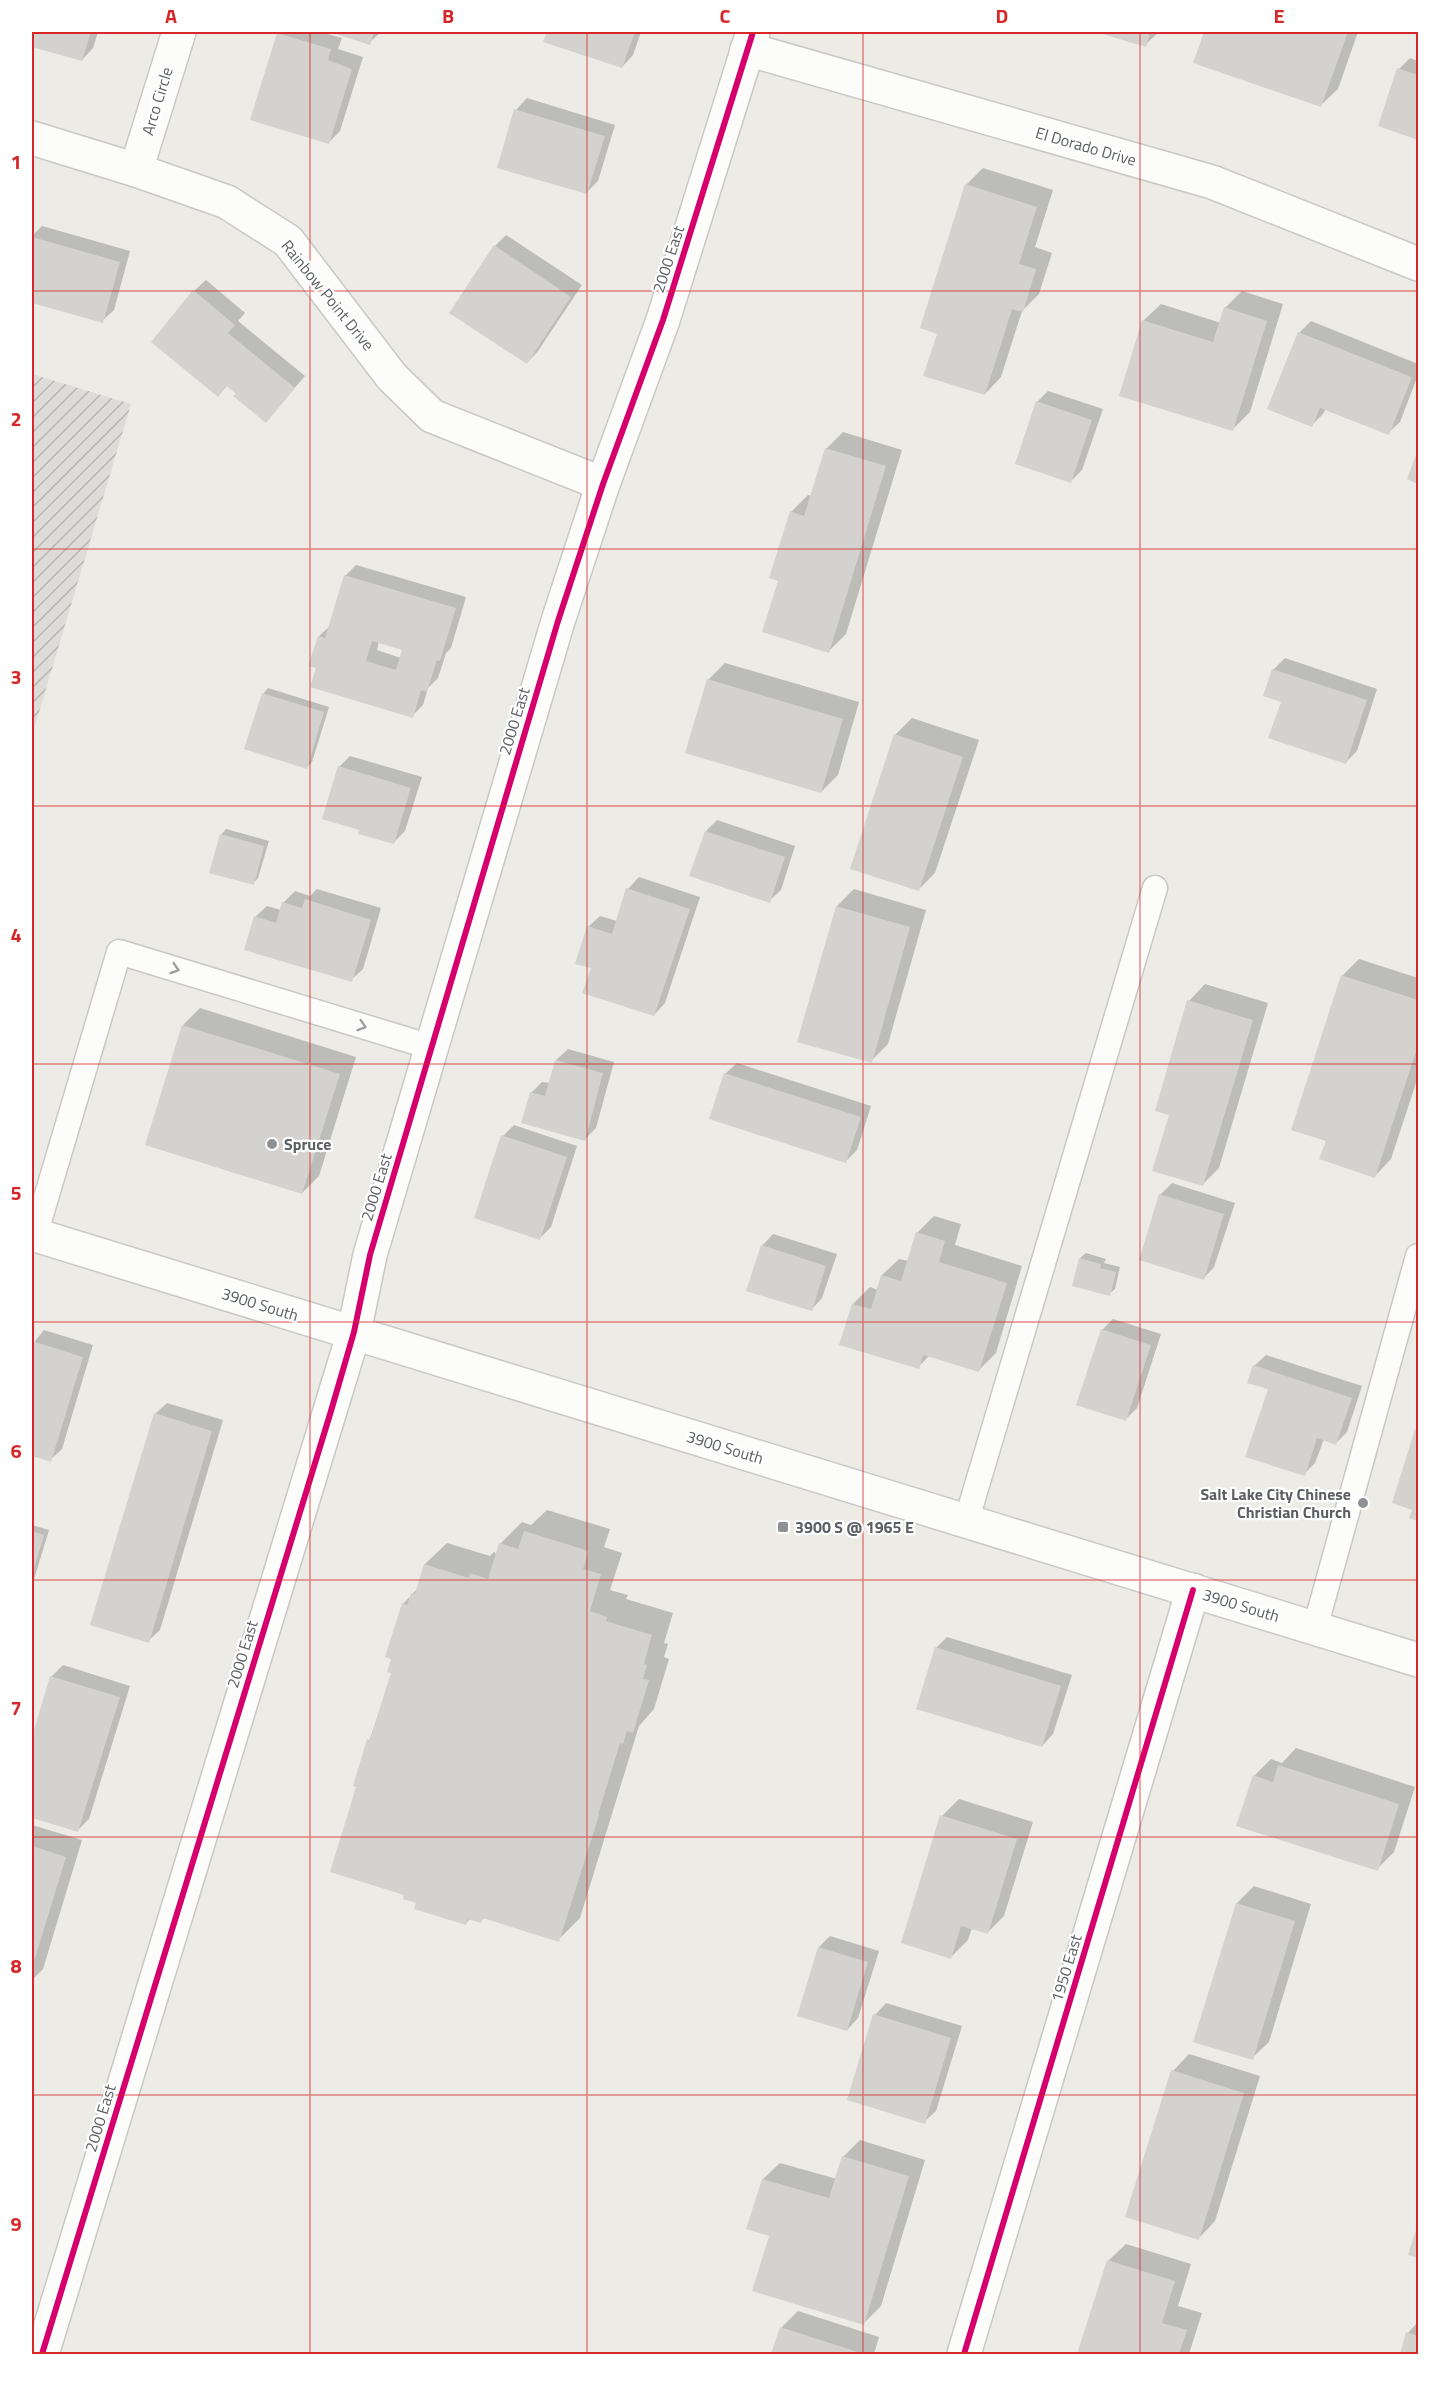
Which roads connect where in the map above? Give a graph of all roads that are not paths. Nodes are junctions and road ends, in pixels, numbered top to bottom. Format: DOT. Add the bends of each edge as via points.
graph roads {
  1 [pos="179,32"];
  2 [pos="750,40"];
  3 [pos="32,138"];
  4 [pos="136,170"];
  5 [pos="1419,264"];
  6 [pos="603,484"];
  7 [pos="1155,888"];
  8 [pos="432,1047"];
  9 [pos="33,1234"];
  10 [pos="1419,1256"];
  11 [pos="354,1332"];
  12 [pos="966,1522"];
  13 [pos="1193,1590"];
  14 [pos="1315,1628"];
  15 [pos="1419,1660"];
  16 [pos="42,2355"];
  17 [pos="964,2355"];
  1 -- 4 [label="street, Arco Circle"];
  2 -- 5 [label="street, El Dorado Drive" via="1212,182"];
  2 -- 6 [label="street, 2000 East" via="663,320"];
  3 -- 4 [label="street, Rainbow Point Drive"];
  4 -- 6 [label="street, Rainbow Point Drive" via="227,202 288,241 392,376 432,416"];
  6 -- 8 [label="street, 2000 East" via="558,621"];
  7 -- 12 [label="lane"];
  9 -- 8 [label="lane, one-way" via="119,952"];
  8 -- 11 [label="street, 2000 East" via="370,1255"];
  9 -- 11 [label="street, 3900 South"];
  10 -- 14 [label="lane"];
  11 -- 12 [label="street, 3900 South"];
  11 -- 16 [label="street, 2000 East"];
  12 -- 13 [label="street, 3900 South"];
  13 -- 14 [label="street, 3900 South"];
  13 -- 17 [label="street, 1950 East"];
  14 -- 15 [label="street, 3900 South"];
}
